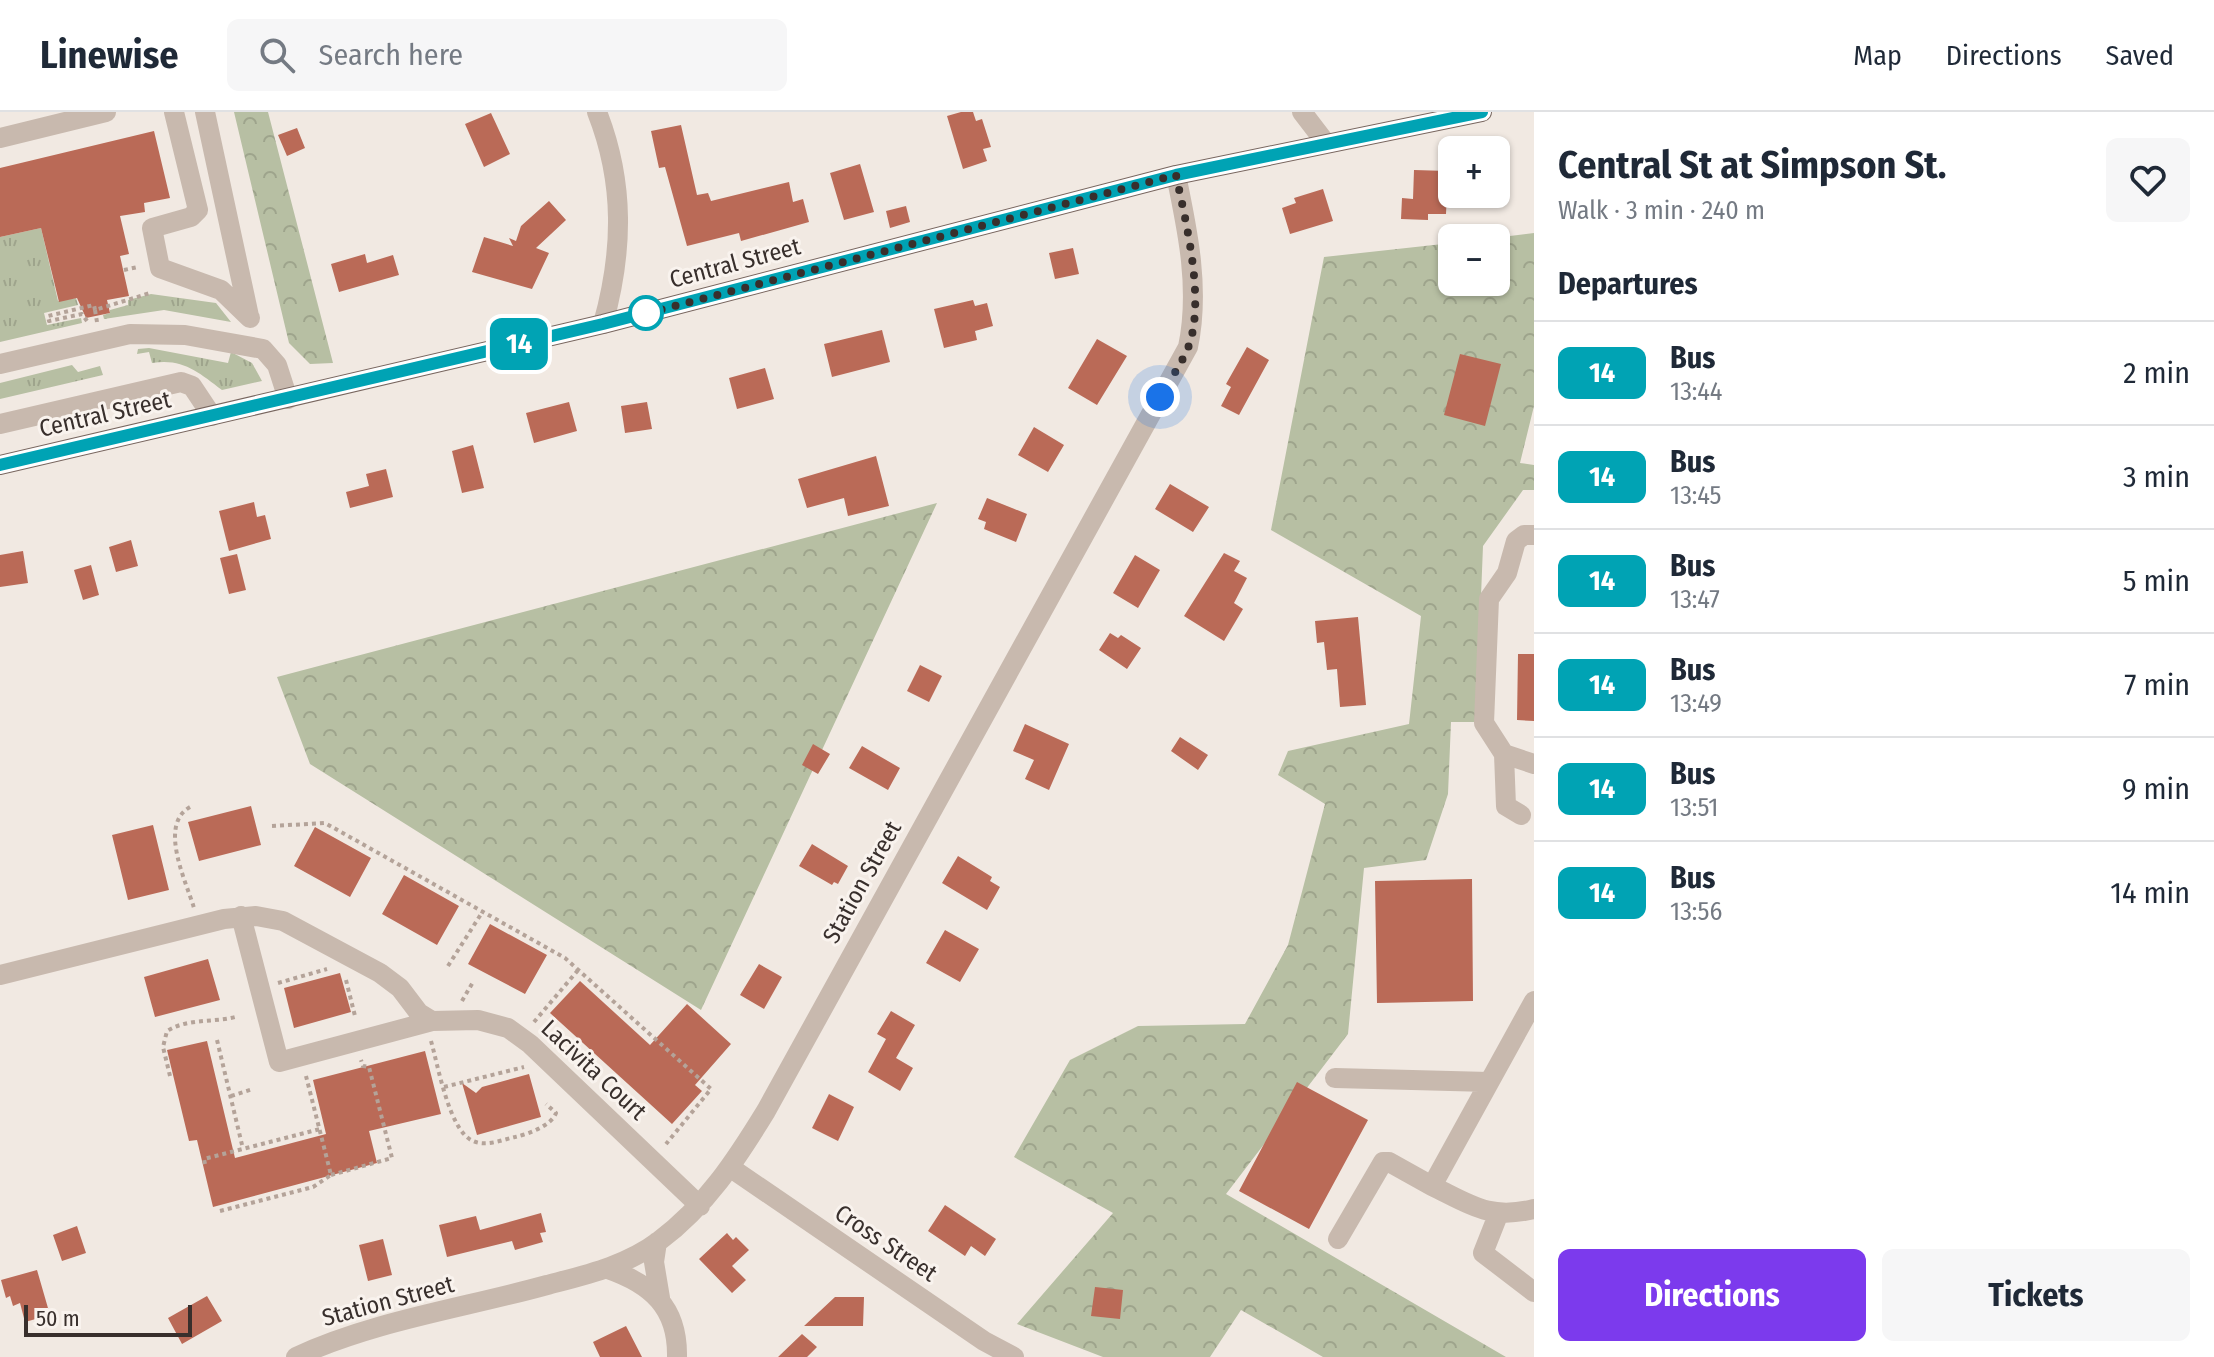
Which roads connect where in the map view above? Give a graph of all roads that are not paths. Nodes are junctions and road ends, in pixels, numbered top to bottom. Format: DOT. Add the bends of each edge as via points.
graph roads {
  1 [pos="106,112"];
  2 [pos="174,112"];
  3 [pos="205,112"];
  4 [pos="597,112"];
  5 [pos="1302,112"];
  6 [pos="1482,112"];
  7 [pos="0,138"];
  8 [pos="1325,142"];
  9 [pos="1176,175"];
  10 [pos="250,318"];
  11 [pos="603,324"];
  12 [pos="263,349"];
  13 [pos="0,364"];
  14 [pos="288,399"];
  15 [pos="212,416"];
  16 [pos="0,424"];
  17 [pos="0,465"];
  18 [pos="1534,535"];
  19 [pos="1504,754"];
  20 [pos="1534,764"];
  21 [pos="1521,815"];
  22 [pos="241,916"];
  23 [pos="0,975"];
  24 [pos="1534,1001"];
  25 [pos="432,1030"];
  26 [pos="1335,1078"];
  27 [pos="1489,1082"];
  28 [pos="731,1168"];
  29 [pos="1432,1186"];
  30 [pos="700,1206"];
  31 [pos="1534,1209"];
  32 [pos="1498,1215"];
  33 [pos="1338,1239"];
  34 [pos="657,1242"];
  35 [pos="608,1269"];
  36 [pos="1534,1292"];
  37 [pos="661,1302"];
  38 [pos="296,1357"];
  39 [pos="677,1357"];
  40 [pos="1014,1357"];
  1 -- 7 [label="street"];
  2 -- 10 [label="street" via="198,210 152,228 160,268 221,290"];
  3 -- 10 [label="street"];
  4 -- 11 [label="street" via="617,180 620,230"];
  5 -- 8 [label="street"];
  6 -- 8 [label="main road, Central Street"];
  8 -- 9 [label="main road, Central Street"];
  9 -- 11 [label="main road, Central Street"];
  9 -- 28 [label="street, Station Street" via="1194,299 1188,347"];
  10 -- 12 [label="street"];
  11 -- 14 [label="main road, Central Street"];
  12 -- 13 [label="street" via="185,335 130,334"];
  12 -- 14 [label="street" via="277,365"];
  14 -- 15 [label="main road, Central Street"];
  15 -- 16 [label="street" via="192,386 181,382"];
  15 -- 17 [label="main road, Central Street"];
  18 -- 19 [label="street" via="1516,541 1507,573 1489,599 1484,723"];
  19 -- 20 [label="street"];
  19 -- 21 [label="street" via="1503,798"];
  22 -- 23 [label="street"];
  22 -- 25 [label="street" via="283,921 380,973 400,988"];
  22 -- 25 [label="street, Lacivita Court" via="279,1062"];
  24 -- 27 [label="street"];
  25 -- 30 [label="street, Lacivita Court" via="478,1020 508,1028"];
  26 -- 27 [label="street"];
  27 -- 29 [label="street"];
  28 -- 30 [label="street, Station Street"];
  28 -- 40 [label="street, Cross Street"];
  29 -- 32 [label="street"];
  29 -- 33 [label="street" via="1383,1162"];
  30 -- 34 [label="street, Station Street"];
  31 -- 32 [label="street"];
  32 -- 36 [label="street" via="1483,1253"];
  34 -- 35 [label="street, Station Street"];
  34 -- 37 [label="street" via="655,1274"];
  35 -- 37 [label="street" via="638,1279"];
  35 -- 38 [label="street, Station Street" via="387,1327"];
  37 -- 39 [label="street"];
}
